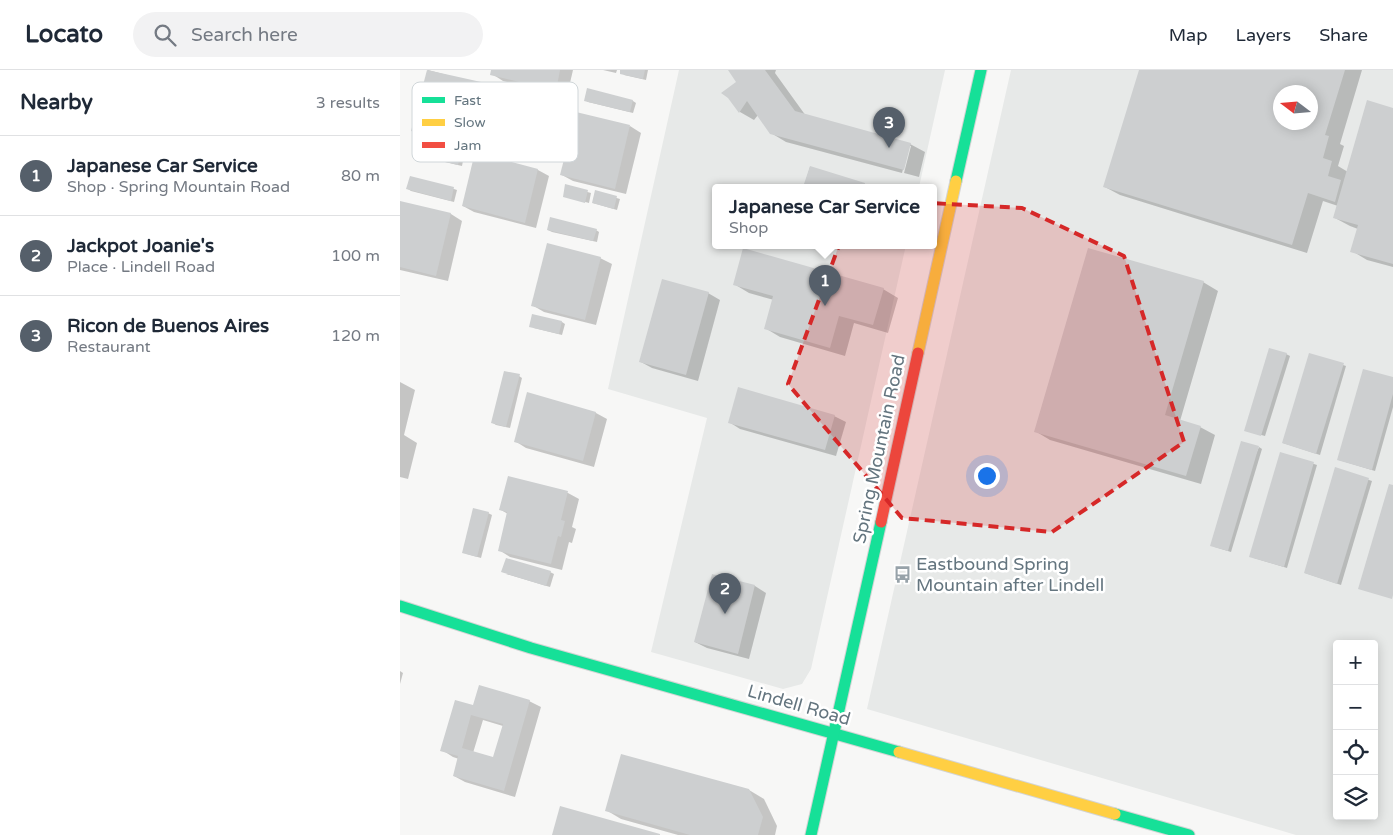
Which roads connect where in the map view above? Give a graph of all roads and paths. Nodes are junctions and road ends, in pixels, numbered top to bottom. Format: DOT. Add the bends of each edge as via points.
graph roads {
  1 [pos="981,70"];
  2 [pos="400,606"];
  3 [pos="834,733"];
  4 [pos="811,835"];
  5 [pos="1189,835"];
  1 -- 3 [label="street, Spring Mountain Road"];
  2 -- 3 [label="street, Lindell Road" via="616,673"];
  3 -- 4 [label="street, Spring Mountain Road"];
  3 -- 5 [label="street, Lindell Road"];
}
